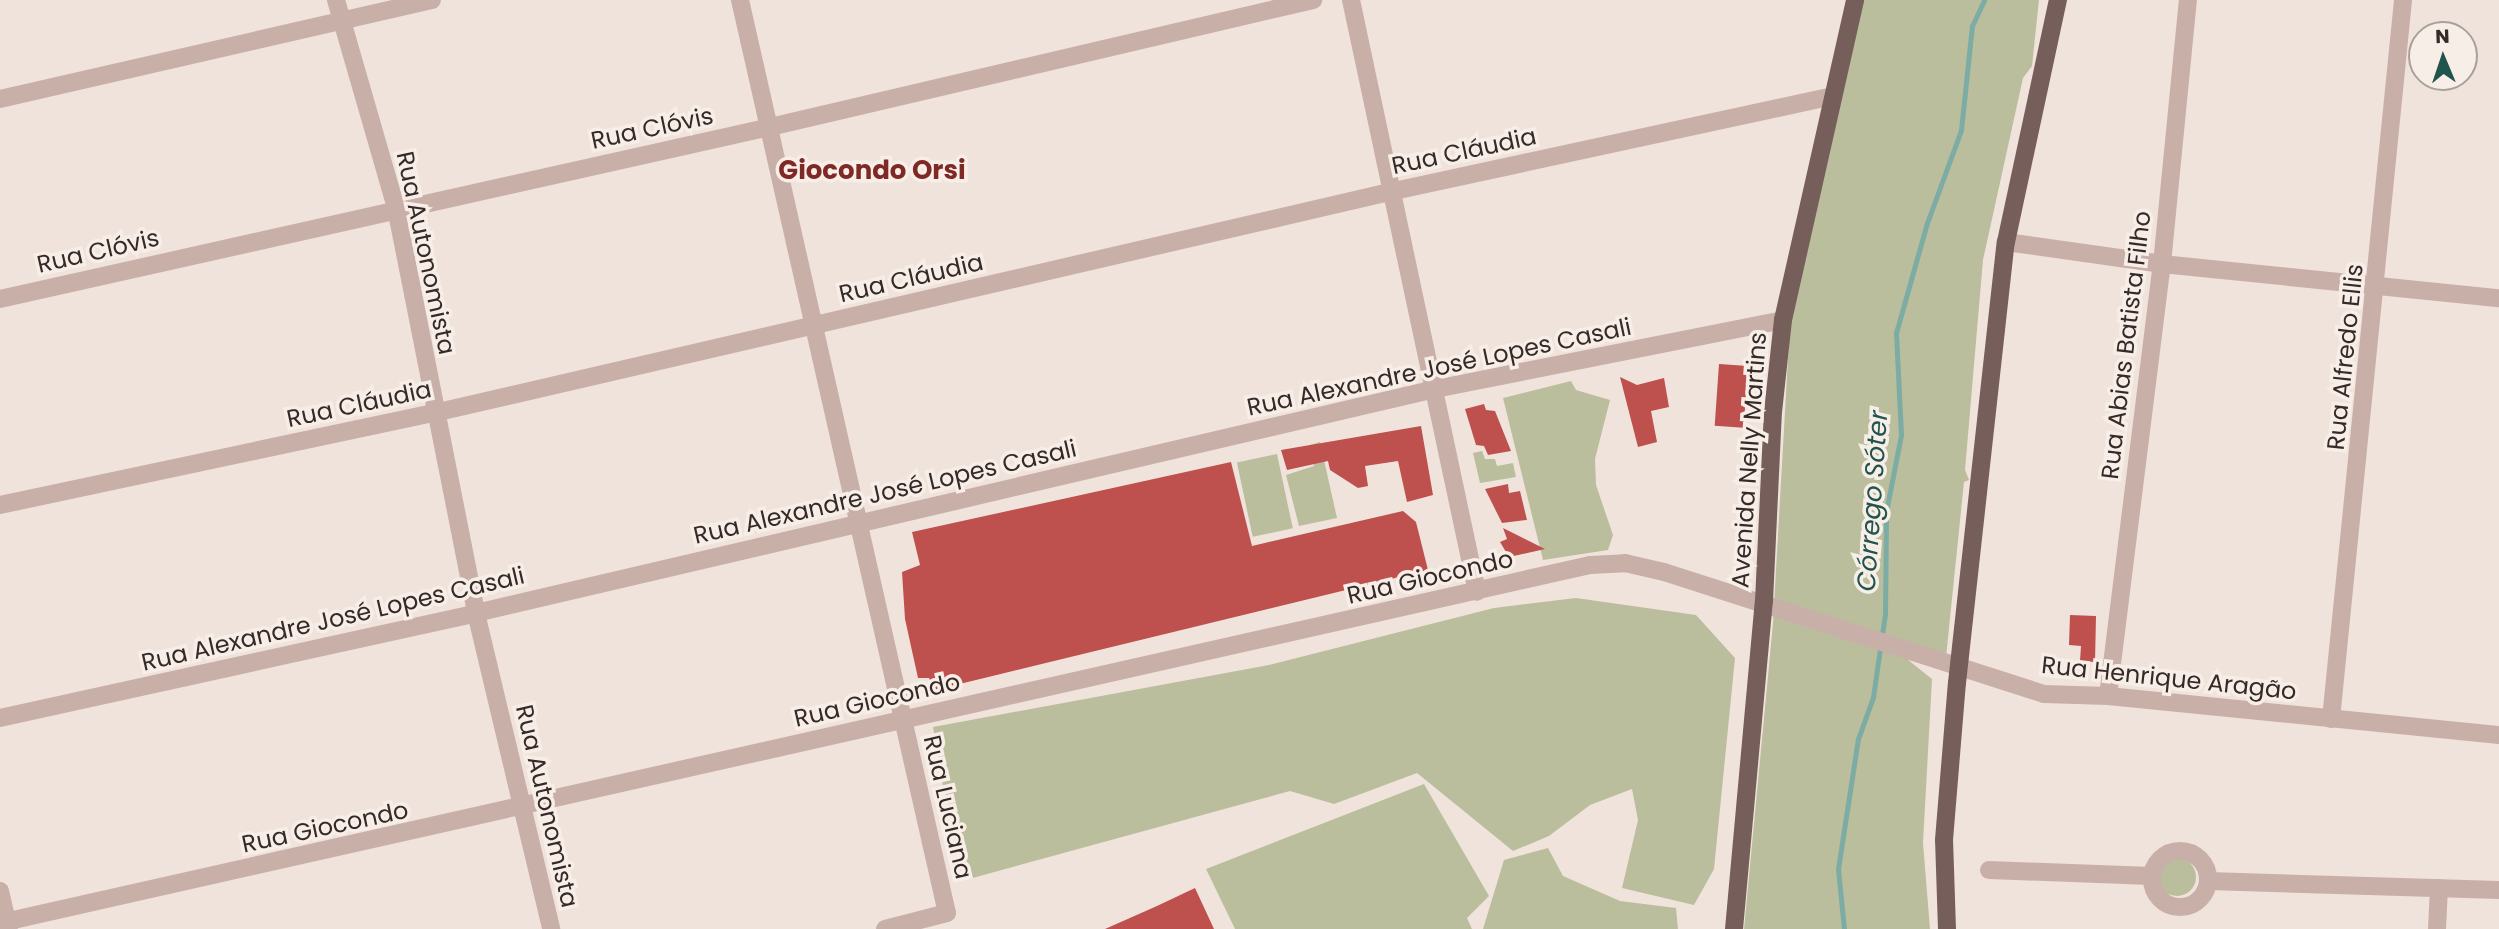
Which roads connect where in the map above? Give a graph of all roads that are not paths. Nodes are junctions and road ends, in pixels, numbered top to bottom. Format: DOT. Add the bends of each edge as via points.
graph roads {
  1 [pos="336,0"];
  2 [pos="432,0"];
  3 [pos="740,0"];
  4 [pos="1313,0"];
  5 [pos="1351,0"];
  6 [pos="1855,0"];
  7 [pos="2058,0"];
  8 [pos="2188,0"];
  9 [pos="2403,0"];
  10 [pos="341,21"];
  11 [pos="1832,96"];
  12 [pos="0,99"];
  13 [pos="770,128"];
  14 [pos="1394,191"];
  15 [pos="396,208"];
  16 [pos="2006,242"];
  17 [pos="2162,264"];
  18 [pos="2378,286"];
  19 [pos="2499,298"];
  20 [pos="0,299"];
  21 [pos="1783,320"];
  22 [pos="812,326"];
  23 [pos="1435,389"];
  24 [pos="434,413"];
  25 [pos="0,505"];
  26 [pos="859,523"];
  27 [pos="1478,592"];
  28 [pos="1764,601"];
  29 [pos="475,613"];
  30 [pos="1958,669"];
  31 [pos="2108,696"];
  32 [pos="0,718"];
  33 [pos="903,718"];
  34 [pos="2331,719"];
  35 [pos="2499,735"];
  36 [pos="523,809"];
  37 [pos="1989,870"];
  38 [pos="2151,876"];
  39 [pos="2208,881"];
  40 [pos="2439,888"];
  41 [pos="2499,890"];
  42 [pos="0,891"];
  43 [pos="5,924"];
  44 [pos="551,929"];
  45 [pos="885,929"];
  46 [pos="1734,929"];
  47 [pos="1947,929"];
  48 [pos="2437,929"];
  1 -- 10 [label="street, Rua Autonomista"];
  2 -- 10 [label="street"];
  3 -- 13 [label="street, Rua Luciana"];
  4 -- 13 [label="street, Rua Clóvis"];
  5 -- 14 [label="street"];
  6 -- 11 [label="main road, Avenida Nelly Martins"];
  7 -- 16 [label="main road"];
  8 -- 17 [label="street, Rua Abias Batista Filho"];
  9 -- 18 [label="street, Rua Alfredo Ellis"];
  10 -- 12 [label="street"];
  10 -- 15 [label="street, Rua Autonomista"];
  11 -- 14 [label="street, Rua Cláudia"];
  11 -- 21 [label="main road, Avenida Nelly Martins"];
  13 -- 15 [label="street, Rua Clóvis"];
  13 -- 22 [label="street, Rua Luciana"];
  14 -- 22 [label="street, Rua Cláudia"];
  14 -- 23 [label="street"];
  15 -- 20 [label="street, Rua Clóvis"];
  15 -- 24 [label="street, Rua Autonomista"];
  16 -- 17 [label="street"];
  16 -- 30 [label="main road"];
  17 -- 18 [label="street"];
  17 -- 31 [label="street, Rua Abias Batista Filho"];
  18 -- 19 [label="street"];
  18 -- 34 [label="street, Rua Alfredo Ellis"];
  21 -- 23 [label="street, Rua Alexandre José Lopes Casali"];
  21 -- 28 [label="main road, Avenida Nelly Martins" via="1773,412"];
  22 -- 24 [label="street, Rua Cláudia"];
  22 -- 26 [label="street, Rua Luciana"];
  23 -- 26 [label="street, Rua Alexandre José Lopes Casali"];
  23 -- 27 [label="street"];
  24 -- 25 [label="street, Rua Cláudia"];
  24 -- 29 [label="street, Rua Autonomista"];
  26 -- 29 [label="street, Rua Alexandre José Lopes Casali"];
  26 -- 33 [label="street, Rua Luciana"];
  27 -- 28 [label="street, Rua Giocondo" via="1590,565 1625,563"];
  27 -- 33 [label="street, Rua Giocondo"];
  28 -- 30 [label="street, Rua Henrique Aragão"];
  28 -- 46 [label="main road, Avenida Nelly Martins"];
  29 -- 32 [label="street, Rua Alexandre José Lopes Casali"];
  29 -- 36 [label="street, Rua Autonomista"];
  30 -- 31 [label="street, Rua Henrique Aragão" via="2044,694"];
  30 -- 47 [label="main road" via="1944,840"];
  31 -- 34 [label="street, Rua Henrique Aragão"];
  33 -- 36 [label="street, Rua Giocondo"];
  33 -- 45 [label="street, Rua Luciana" via="947,913"];
  34 -- 35 [label="street, Rua Henrique Aragão"];
  36 -- 43 [label="street, Rua Giocondo"];
  36 -- 44 [label="street, Rua Autonomista"];
  37 -- 38 [label="street"];
  38 -- 39 [label="street" via="2158,897 2178,907 2199,900"];
  38 -- 39 [label="street" via="2155,864 2175,850 2199,857"];
  39 -- 40 [label="street"];
  40 -- 41 [label="street"];
  40 -- 48 [label="street"];
  42 -- 43 [label="street"];
}
